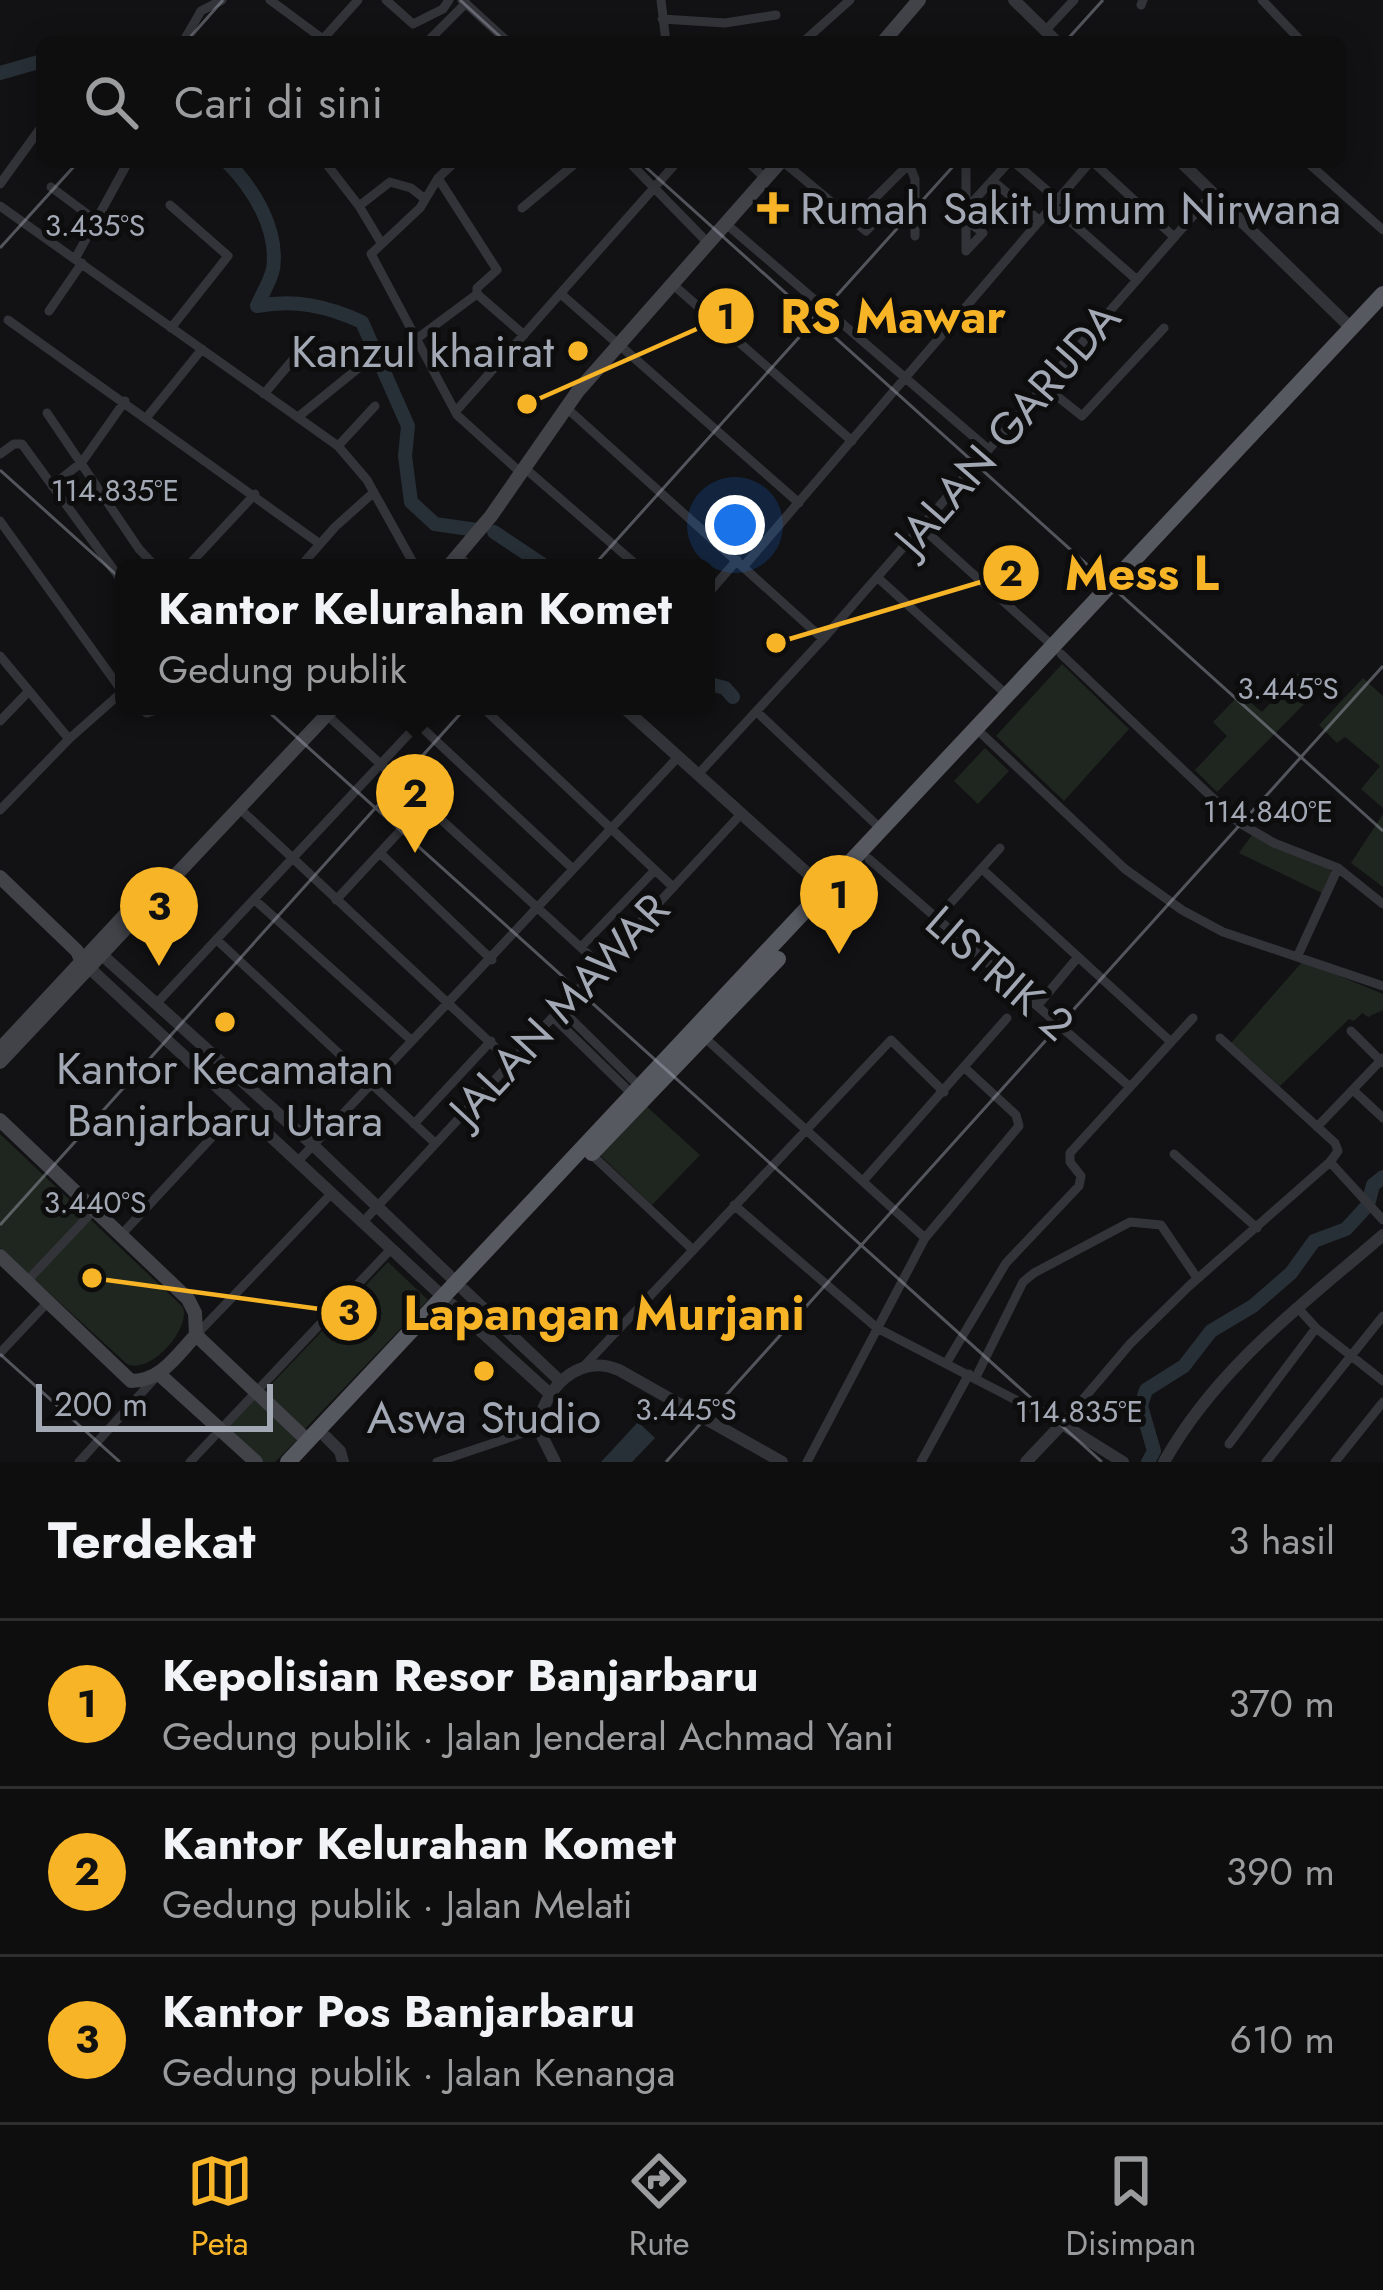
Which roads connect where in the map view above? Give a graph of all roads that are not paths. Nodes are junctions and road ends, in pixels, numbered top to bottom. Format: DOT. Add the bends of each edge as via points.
graph roads {
  1 [pos="222,0"];
  2 [pos="270,0"];
  3 [pos="358,0"];
  4 [pos="386,0"];
  5 [pos="449,0"];
  6 [pos="662,0"];
  7 [pos="920,0"];
  8 [pos="931,0"];
  9 [pos="1014,0"];
  10 [pos="1074,0"];
  11 [pos="1262,0"];
  12 [pos="847,1"];
  13 [pos="464,2"];
  14 [pos="288,4"];
  15 [pos="776,14"];
  16 [pos="662,20"];
  17 [pos="1045,31"];
  18 [pos="186,36"];
  19 [pos="321,36"];
  20 [pos="328,36"];
  21 [pos="433,36"];
  22 [pos="501,36"];
  23 [pos="665,36"];
  24 [pos="809,36"];
  25 [pos="888,36"];
  26 [pos="900,36"];
  27 [pos="1050,36"];
  28 [pos="1296,36"];
  29 [pos="36,134"];
  30 [pos="125,168"];
  31 [pos="330,168"];
  32 [pos="449,168"];
  33 [pos="570,168"];
  34 [pos="635,168"];
  35 [pos="670,168"];
  36 [pos="754,168"];
  37 [pos="780,168"];
  38 [pos="782,168"];
  39 [pos="792,168"];
  40 [pos="905,168"];
  41 [pos="911,168"];
  42 [pos="966,168"];
  43 [pos="1005,168"];
  44 [pos="1017,168"];
  45 [pos="1087,168"];
  46 [pos="1099,168"];
  47 [pos="1187,168"];
  48 [pos="1314,168"];
  49 [pos="439,178"];
  50 [pos="766,179"];
  51 [pos="993,181"];
  52 [pos="0,184"];
  53 [pos="52,187"];
  54 [pos="652,187"];
  55 [pos="1213,193"];
  56 [pos="873,196"];
  57 [pos="424,199"];
  58 [pos="1055,203"];
  59 [pos="170,205"];
  60 [pos="0,206"];
  61 [pos="359,206"];
  62 [pos="522,208"];
  63 [pos="967,208"];
  64 [pos="853,220"];
  65 [pos="968,221"];
  66 [pos="1040,221"];
  67 [pos="98,222"];
  68 [pos="731,228"];
  69 [pos="1383,230"];
  70 [pos="915,236"];
  71 [pos="1174,237"];
  72 [pos="708,242"];
  73 [pos="376,245"];
  74 [pos="78,261"];
  75 [pos="1137,280"];
  76 [pos="678,289"];
  77 [pos="477,294"];
  78 [pos="560,294"];
  79 [pos="1383,294"];
  80 [pos="658,305"];
  81 [pos="1383,308"];
  82 [pos="49,311"];
  83 [pos="8,320"];
  84 [pos="171,328"];
  85 [pos="1164,328"];
  86 [pos="1352,328"];
  87 [pos="524,335"];
  88 [pos="415,340"];
  89 [pos="307,343"];
  90 [pos="621,347"];
  91 [pos="202,349"];
  92 [pos="906,378"];
  93 [pos="1043,385"];
  94 [pos="264,394"];
  95 [pos="124,401"];
  96 [pos="375,406"];
  97 [pos="457,411"];
  98 [pos="571,412"];
  99 [pos="46,413"];
  100 [pos="147,417"];
  101 [pos="298,417"];
  102 [pos="853,441"];
  103 [pos="338,446"];
  104 [pos="988,449"];
  105 [pos="0,454"];
  106 [pos="82,462"];
  107 [pos="524,471"];
  108 [pos="52,486"];
  109 [pos="374,493"];
  110 [pos="255,494"];
  111 [pos="800,503"];
  112 [pos="0,521"];
  113 [pos="921,527"];
  114 [pos="320,544"];
  115 [pos="148,559"];
  116 [pos="194,559"];
  117 [pos="307,559"];
  118 [pos="411,559"];
  119 [pos="465,559"];
  120 [pos="629,559"];
  121 [pos="741,563"];
  122 [pos="115,572"];
  123 [pos="877,577"];
  124 [pos="715,588"];
  125 [pos="823,639"];
  126 [pos="1057,650"];
  127 [pos="0,656"];
  128 [pos="115,682"];
  129 [pos="28,692"];
  130 [pos="1008,695"];
  131 [pos="115,700"];
  132 [pos="758,712"];
  133 [pos="319,715"];
  134 [pos="332,715"];
  135 [pos="426,715"];
  136 [pos="491,715"];
  137 [pos="636,715"];
  138 [pos="638,715"];
  139 [pos="0,721"];
  140 [pos="418,724"];
  141 [pos="983,736"];
  142 [pos="69,739"];
  143 [pos="960,752"];
  144 [pos="679,756"];
  145 [pos="381,766"];
  146 [pos="703,769"];
  147 [pos="254,786"];
  148 [pos="925,790"];
  149 [pos="424,805"];
  150 [pos="239,808"];
  151 [pos="0,810"];
  152 [pos="742,813"];
  153 [pos="612,828"];
  154 [pos="882,830"];
  155 [pos="1000,848"];
  156 [pos="786,849"];
  157 [pos="380,853"];
  158 [pos="183,859"];
  159 [pos="869,859"];
  160 [pos="293,860"];
  161 [pos="1338,868"];
  162 [pos="573,869"];
  163 [pos="982,869"];
  164 [pos="655,870"];
  165 [pos="2,883"];
  166 [pos="673,887"];
  167 [pos="827,888"];
  168 [pos="255,900"];
  169 [pos="336,900"];
  170 [pos="1383,904"];
  171 [pos="539,908"];
  172 [pos="937,918"];
  173 [pos="217,940"];
  174 [pos="581,947"];
  175 [pos="1298,955"];
  176 [pos="773,956"];
  177 [pos="87,957"];
  178 [pos="1078,957"];
  179 [pos="492,960"];
  180 [pos="600,965"];
  181 [pos="1383,986"];
  182 [pos="57,995"];
  183 [pos="449,1000"];
  184 [pos="156,1004"];
  185 [pos="1039,1005"];
  186 [pos="557,1013"];
  187 [pos="1007,1018"];
  188 [pos="1193,1018"];
  189 [pos="1351,1030"];
  190 [pos="697,1037"];
  191 [pos="1220,1038"];
  192 [pos="411,1040"];
  193 [pos="491,1041"];
  194 [pos="1170,1041"];
  195 [pos="0,1049"];
  196 [pos="1382,1060"];
  197 [pos="0,1062"];
  198 [pos="511,1062"];
  199 [pos="965,1068"];
  200 [pos="370,1083"];
  201 [pos="1130,1088"];
  202 [pos="636,1090"];
  203 [pos="1353,1090"];
  204 [pos="944,1092"];
  205 [pos="240,1107"];
  206 [pos="1383,1118"];
  207 [pos="0,1120"];
  208 [pos="414,1124"];
  209 [pos="1317,1127"];
  210 [pos="806,1130"];
  211 [pos="435,1143"];
  212 [pos="313,1145"];
  213 [pos="591,1154"];
  214 [pos="1174,1154"];
  215 [pos="298,1161"];
  216 [pos="1330,1162"];
  217 [pos="862,1181"];
  218 [pos="331,1194"];
  219 [pos="734,1205"];
  220 [pos="377,1207"];
  221 [pos="94,1208"];
  222 [pos="1383,1220"];
  223 [pos="362,1223"];
  224 [pos="1257,1228"];
  225 [pos="122,1234"];
  226 [pos="1383,1235"];
  227 [pos="925,1238"];
  228 [pos="391,1249"];
  229 [pos="692,1249"];
  230 [pos="0,1256"];
  231 [pos="1197,1278"];
  232 [pos="26,1281"];
  233 [pos="453,1293"];
  234 [pos="47,1302"];
  235 [pos="1297,1307"];
  236 [pos="1383,1316"];
  237 [pos="617,1327"];
  238 [pos="878,1328"];
  239 [pos="1316,1328"];
  240 [pos="196,1335"];
  241 [pos="0,1354"];
  242 [pos="1352,1356"];
  243 [pos="946,1361"];
  244 [pos="583,1366"];
  245 [pos="619,1370"];
  246 [pos="160,1374"];
  247 [pos="972,1375"];
  248 [pos="131,1381"];
  249 [pos="560,1381"];
  250 [pos="1383,1381"];
  251 [pos="257,1392"];
  252 [pos="549,1393"];
  253 [pos="136,1399"];
  254 [pos="1383,1402"];
  255 [pos="1062,1424"];
  256 [pos="538,1428"];
  257 [pos="220,1430"];
  258 [pos="317,1439"];
  259 [pos="1229,1444"];
  260 [pos="197,1459"];
  261 [pos="346,1461"];
  262 [pos="79,1462"];
  263 [pos="256,1462"];
  264 [pos="288,1462"];
  265 [pos="303,1462"];
  266 [pos="437,1462"];
  267 [pos="555,1462"];
  268 [pos="782,1462"];
  269 [pos="807,1462"];
  270 [pos="921,1462"];
  271 [pos="1026,1462"];
  272 [pos="1123,1462"];
  273 [pos="1164,1462"];
  274 [pos="1266,1462"];
  275 [pos="1335,1462"];
  1 -- 18 [label="street" via="201,11"];
  2 -- 14 [label="street"];
  3 -- 20 [label="street"];
  4 -- 5 [label="street" via="413,24"];
  6 -- 16 [label="street"];
  7 -- 25 [label="main road"];
  8 -- 26 [label="main road"];
  9 -- 17 [label="street"];
  10 -- 17 [label="street"];
  11 -- 28 [label="street"];
  12 -- 24 [label="street"];
  13 -- 21 [label="street"];
  13 -- 22 [label="street"];
  14 -- 19 [label="street"];
  15 -- 16 [label="street" via="725,23"];
  16 -- 23 [label="street"];
  17 -- 27 [label="street"];
  29 -- 52 [label="street"];
  30 -- 67 [label="street"];
  31 -- 61 [label="street"];
  32 -- 49 [label="street"];
  33 -- 62 [label="street"];
  34 -- 54 [label="street"];
  35 -- 54 [label="street"];
  36 -- 50 [label="street"];
  37 -- 50 [label="main road"];
  38 -- 68 [label="main road"];
  39 -- 64 [label="street"];
  40 -- 56 [label="street"];
  41 -- 70 [label="street"];
  42 -- 63 [label="street"];
  43 -- 51 [label="street"];
  44 -- 58 [label="street"];
  45 -- 58 [label="street"];
  46 -- 71 [label="street"];
  47 -- 55 [label="street"];
  48 -- 69 [label="street"];
  49 -- 57 [label="street"];
  49 -- 77 [label="street" via="497,267"];
  50 -- 72 [label="main road"];
  51 -- 63 [label="street"];
  51 -- 66 [label="street"];
  53 -- 67 [label="street"];
  54 -- 72 [label="street"];
  54 -- 78 [label="street"];
  55 -- 71 [label="street, JALAN GARUDA"];
  55 -- 86 [label="street"];
  56 -- 64 [label="street"];
  56 -- 64 [label="street" via="870,230"];
  57 -- 61 [label="street" via="394,181"];
  57 -- 73 [label="street"];
  58 -- 66 [label="street"];
  58 -- 75 [label="street"];
  59 -- 84 [label="street" via="228,256"];
  60 -- 74 [label="street"];
  61 -- 73 [label="street"];
  63 -- 65 [label="street"];
  66 -- 92 [label="street"];
  67 -- 74 [label="street"];
  68 -- 76 [label="main road"];
  68 -- 92 [label="street"];
  71 -- 75 [label="street, JALAN GARUDA"];
  72 -- 80 [label="main road"];
  73 -- 88 [label="street" via="371,256"];
  74 -- 82 [label="street"];
  74 -- 84 [label="street"];
  75 -- 93 [label="street, JALAN GARUDA"];
  76 -- 80 [label="main road"];
  76 -- 102 [label="street"];
  77 -- 87 [label="street"];
  77 -- 88 [label="street"];
  78 -- 87 [label="street"];
  78 -- 90 [label="street"];
  79 -- 86 [label="highway"];
  80 -- 90 [label="main road"];
  81 -- 126 [label="highway"];
  83 -- 95 [label="street"];
  84 -- 91 [label="street"];
  85 -- 93 [label="street" via="1082,416"];
  86 -- 126 [label="highway"];
  87 -- 97 [label="street"];
  88 -- 97 [label="street"];
  88 -- 101 [label="street" via="365,362"];
  89 -- 94 [label="street"];
  90 -- 98 [label="main road"];
  90 -- 107 [label="main road" via="578,391"];
  90 -- 111 [label="street"];
  91 -- 94 [label="street"];
  91 -- 100 [label="street"];
  92 -- 102 [label="street"];
  92 -- 104 [label="street"];
  93 -- 104 [label="street, JALAN GARUDA"];
  94 -- 101 [label="street"];
  95 -- 100 [label="street"];
  95 -- 106 [label="street"];
  96 -- 103 [label="street"];
  97 -- 107 [label="street"];
  98 -- 107 [label="main road"];
  98 -- 121 [label="street"];
  99 -- 106 [label="street"];
  100 -- 110 [label="street"];
  101 -- 103 [label="street"];
  102 -- 111 [label="street"];
  103 -- 109 [label="street"];
  104 -- 113 [label="street, JALAN GARUDA"];
  105 -- 108 [label="street" via="22,444"];
  106 -- 108 [label="street"];
  106 -- 115 [label="street"];
  107 -- 119 [label="main road"];
  107 -- 120 [label="street"];
  108 -- 122 [label="street"];
  109 -- 114 [label="street"];
  109 -- 118 [label="street"];
  110 -- 114 [label="street"];
  110 -- 116 [label="street"];
  111 -- 121 [label="street"];
  112 -- 128 [label="street"];
  113 -- 123 [label="street, JALAN GARUDA"];
  113 -- 126 [label="street"];
  114 -- 117 [label="street"];
  121 -- 124 [label="street"];
  121 -- 125 [label="street"];
  123 -- 125 [label="street, JALAN GARUDA"];
  123 -- 130 [label="street"];
  125 -- 132 [label="street, JALAN GARUDA"];
  126 -- 130 [label="highway"];
  126 -- 141 [label="highway"];
  126 -- 161 [label="street" via="1238,822"];
  127 -- 129 [label="street"];
  129 -- 139 [label="street"];
  129 -- 142 [label="street"];
  130 -- 143 [label="highway"];
  131 -- 142 [label="street"];
  132 -- 146 [label="street, JALAN GARUDA"];
  132 -- 154 [label="street"];
  133 -- 147 [label="main road"];
  134 -- 145 [label="street"];
  135 -- 140 [label="street"];
  136 -- 153 [label="street"];
  137 -- 144 [label="street"];
  138 -- 146 [label="street"];
  140 -- 145 [label="street"];
  140 -- 162 [label="street"];
  141 -- 143 [label="highway"];
  141 -- 175 [label="street" via="1154,891 1223,932"];
  142 -- 151 [label="street"];
  143 -- 148 [label="highway"];
  144 -- 152 [label="street"];
  144 -- 153 [label="street"];
  145 -- 149 [label="street"];
  145 -- 160 [label="street"];
  146 -- 156 [label="street"];
  147 -- 150 [label="main road"];
  147 -- 158 [label="main road"];
  148 -- 154 [label="highway"];
  148 -- 159 [label="highway"];
  149 -- 157 [label="street"];
  149 -- 171 [label="street"];
  150 -- 158 [label="main road"];
  150 -- 160 [label="street"];
  152 -- 156 [label="street"];
  152 -- 166 [label="street, JALAN MAWAR"];
  153 -- 162 [label="street"];
  153 -- 164 [label="street"];
  154 -- 167 [label="highway"];
  155 -- 163 [label="street"];
  156 -- 167 [label="street"];
  157 -- 169 [label="street"];
  157 -- 179 [label="street"];
  158 -- 177 [label="main road"];
  159 -- 172 [label="street, LISTRIK 2"];
  159 -- 176 [label="highway"];
  160 -- 168 [label="street"];
  160 -- 169 [label="street"];
  161 -- 170 [label="street"];
  161 -- 175 [label="street"];
  162 -- 171 [label="street"];
  163 -- 172 [label="street"];
  163 -- 178 [label="street"];
  164 -- 166 [label="street"];
  164 -- 174 [label="street"];
  165 -- 177 [label="main road"];
  166 -- 180 [label="street, JALAN MAWAR"];
  167 -- 176 [label="highway"];
  168 -- 173 [label="street"];
  168 -- 192 [label="street"];
  169 -- 183 [label="street"];
  171 -- 174 [label="street"];
  171 -- 179 [label="street"];
  172 -- 185 [label="street, LISTRIK 2"];
  173 -- 184 [label="street"];
  173 -- 200 [label="street"];
  174 -- 180 [label="street"];
  175 -- 181 [label="street"];
  176 -- 190 [label="highway"];
  177 -- 182 [label="main road"];
  177 -- 184 [label="street"];
  177 -- 205 [label="street"];
  178 -- 185 [label="street"];
  178 -- 194 [label="street"];
  179 -- 183 [label="street"];
  180 -- 186 [label="street, JALAN MAWAR"];
  182 -- 195 [label="main road"];
  182 -- 197 [label="main road"];
  183 -- 192 [label="street"];
  183 -- 193 [label="street"];
  184 -- 212 [label="street"];
  185 -- 201 [label="street, LISTRIK 2"];
  186 -- 198 [label="street, JALAN MAWAR"];
  186 -- 202 [label="street"];
  187 -- 199 [label="street"];
  188 -- 194 [label="street"];
  189 -- 196 [label="street"];
  190 -- 202 [label="highway"];
  190 -- 210 [label="street"];
  190 -- 213 [label="highway"];
  191 -- 209 [label="street"];
  192 -- 200 [label="street"];
  193 -- 198 [label="street"];
  193 -- 208 [label="street"];
  194 -- 201 [label="street"];
  196 -- 203 [label="street"];
  198 -- 211 [label="street, JALAN MAWAR"];
  199 -- 204 [label="street"];
  199 -- 227 [label="street" via="1019,1126"];
  200 -- 208 [label="street"];
  200 -- 212 [label="street"];
  201 -- 243 [label="street" via="1070,1153 1079,1186 1006,1263"];
  202 -- 233 [label="highway"];
  203 -- 206 [label="street"];
  203 -- 209 [label="street"];
  204 -- 210 [label="street" via="892,1040"];
  204 -- 217 [label="street"];
  205 -- 215 [label="street"];
  205 -- 225 [label="street"];
  207 -- 221 [label="main road"];
  208 -- 211 [label="street"];
  209 -- 216 [label="street" via="1337,1147"];
  210 -- 217 [label="street"];
  210 -- 219 [label="street"];
  211 -- 220 [label="street, JALAN MAWAR"];
  212 -- 215 [label="street"];
  212 -- 220 [label="street"];
  213 -- 229 [label="street"];
  213 -- 233 [label="highway"];
  214 -- 224 [label="street"];
  215 -- 218 [label="street"];
  216 -- 222 [label="street"];
  216 -- 224 [label="street"];
  217 -- 227 [label="street"];
  218 -- 223 [label="street"];
  218 -- 240 [label="street"];
  219 -- 229 [label="street"];
  219 -- 238 [label="street"];
  220 -- 223 [label="street, JALAN MAWAR"];
  220 -- 233 [label="street"];
  221 -- 225 [label="main road"];
  221 -- 232 [label="street"];
  223 -- 228 [label="street"];
  224 -- 231 [label="street"];
  225 -- 240 [label="main road" via="193,1306"];
  226 -- 235 [label="street"];
  227 -- 238 [label="street"];
  228 -- 233 [label="street"];
  228 -- 251 [label="street"];
  229 -- 237 [label="street"];
  230 -- 232 [label="main road"];
  231 -- 247 [label="street" via="1161,1225 1130,1222 1023,1282"];
  231 -- 255 [label="street"];
  232 -- 234 [label="main road"];
  233 -- 249 [label="street"];
  233 -- 252 [label="street"];
  233 -- 258 [label="highway"];
  234 -- 241 [label="street"];
  234 -- 248 [label="main road"];
  235 -- 239 [label="street"];
  235 -- 273 [label="street" via="1211,1390"];
  236 -- 242 [label="street"];
  237 -- 244 [label="street"];
  237 -- 245 [label="street" via="609,1351"];
  238 -- 243 [label="street"];
  238 -- 269 [label="street"];
  239 -- 242 [label="street"];
  239 -- 259 [label="street"];
  240 -- 246 [label="main road"];
  240 -- 251 [label="main road"];
  242 -- 250 [label="street"];
  242 -- 274 [label="street"];
  243 -- 247 [label="street"];
  244 -- 245 [label="street"];
  244 -- 249 [label="street"];
  245 -- 268 [label="street"];
  246 -- 248 [label="main road"];
  246 -- 253 [label="street"];
  246 -- 257 [label="main road"];
  247 -- 255 [label="street"];
  247 -- 270 [label="street"];
  248 -- 253 [label="street"];
  249 -- 252 [label="street"];
  251 -- 257 [label="street"];
  251 -- 258 [label="main road"];
  252 -- 256 [label="street"];
  253 -- 262 [label="street"];
  254 -- 275 [label="street"];
  255 -- 271 [label="street"];
  255 -- 272 [label="street"];
  256 -- 266 [label="street"];
  256 -- 267 [label="street"];
  257 -- 260 [label="street"];
  257 -- 263 [label="main road"];
  258 -- 261 [label="street"];
  258 -- 264 [label="highway"];
  258 -- 265 [label="highway"];
}
